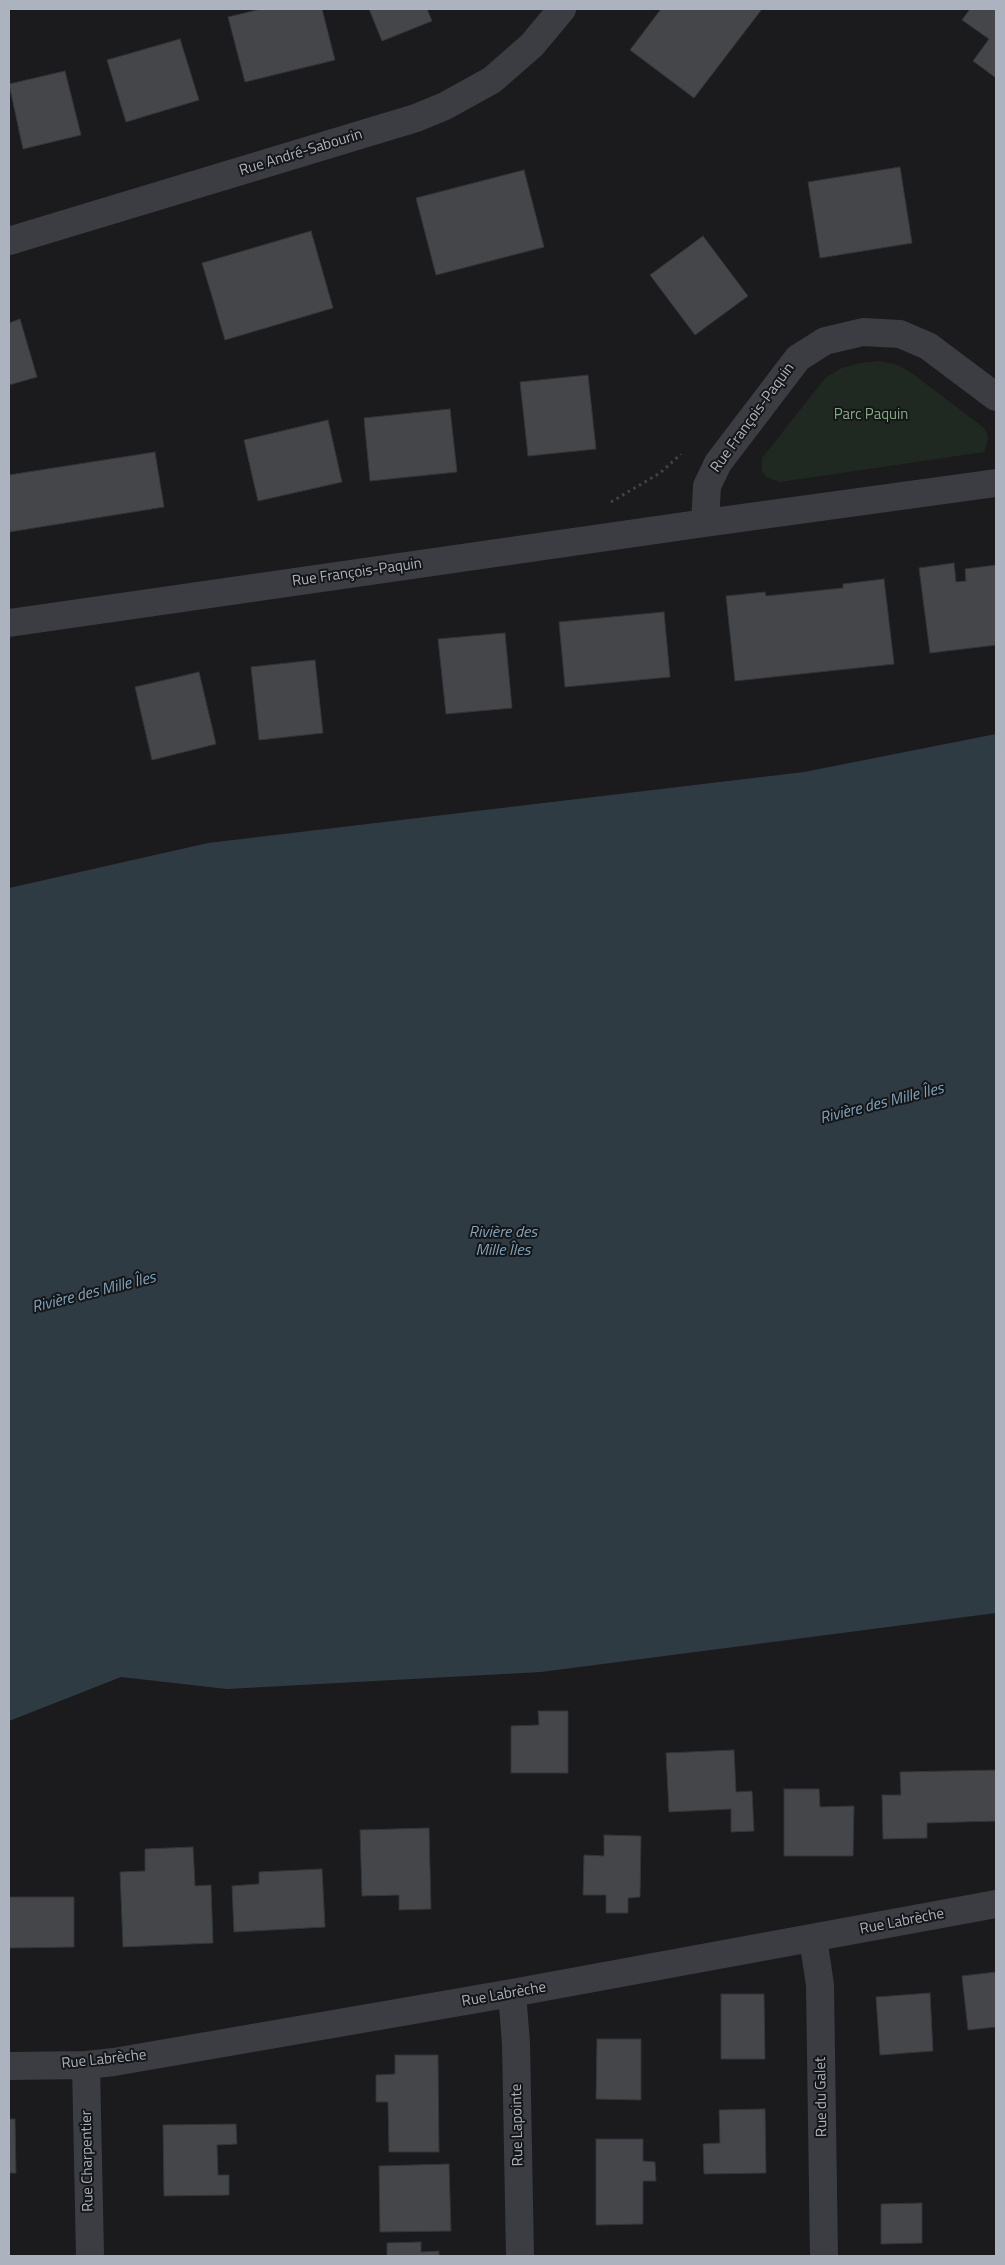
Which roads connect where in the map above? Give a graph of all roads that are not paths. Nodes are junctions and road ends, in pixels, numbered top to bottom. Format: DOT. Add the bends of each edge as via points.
graph roads {
  1 [pos="562,9"];
  2 [pos="9,241"];
  3 [pos="996,397"];
  4 [pos="996,483"];
  5 [pos="705,523"];
  6 [pos="9,622"];
  7 [pos="996,1904"];
  8 [pos="813,1938"];
  9 [pos="512,1993"];
  10 [pos="86,2065"];
  11 [pos="9,2066"];
  12 [pos="90,2256"];
  13 [pos="520,2256"];
  14 [pos="824,2256"];
  1 -- 2 [label="street, Rue André-Sabourin" via="532,45 492,80 445,106"];
  3 -- 5 [label="street, Rue François-Paquin" via="928,346 900,334 863,332 825,341 798,358 718,463 707,486"];
  4 -- 5 [label="street, Rue François-Paquin"];
  5 -- 6 [label="street, Rue François-Paquin"];
  7 -- 8 [label="street, Rue Labrèche"];
  8 -- 9 [label="street, Rue Labrèche"];
  8 -- 14 [label="street, Rue du Galet" via="820,1985"];
  9 -- 10 [label="street, Rue Labrèche"];
  9 -- 13 [label="street, Rue Lapointe"];
  10 -- 11 [label="street, Rue Labrèche"];
  10 -- 12 [label="street, Rue Charpentier"];
}
